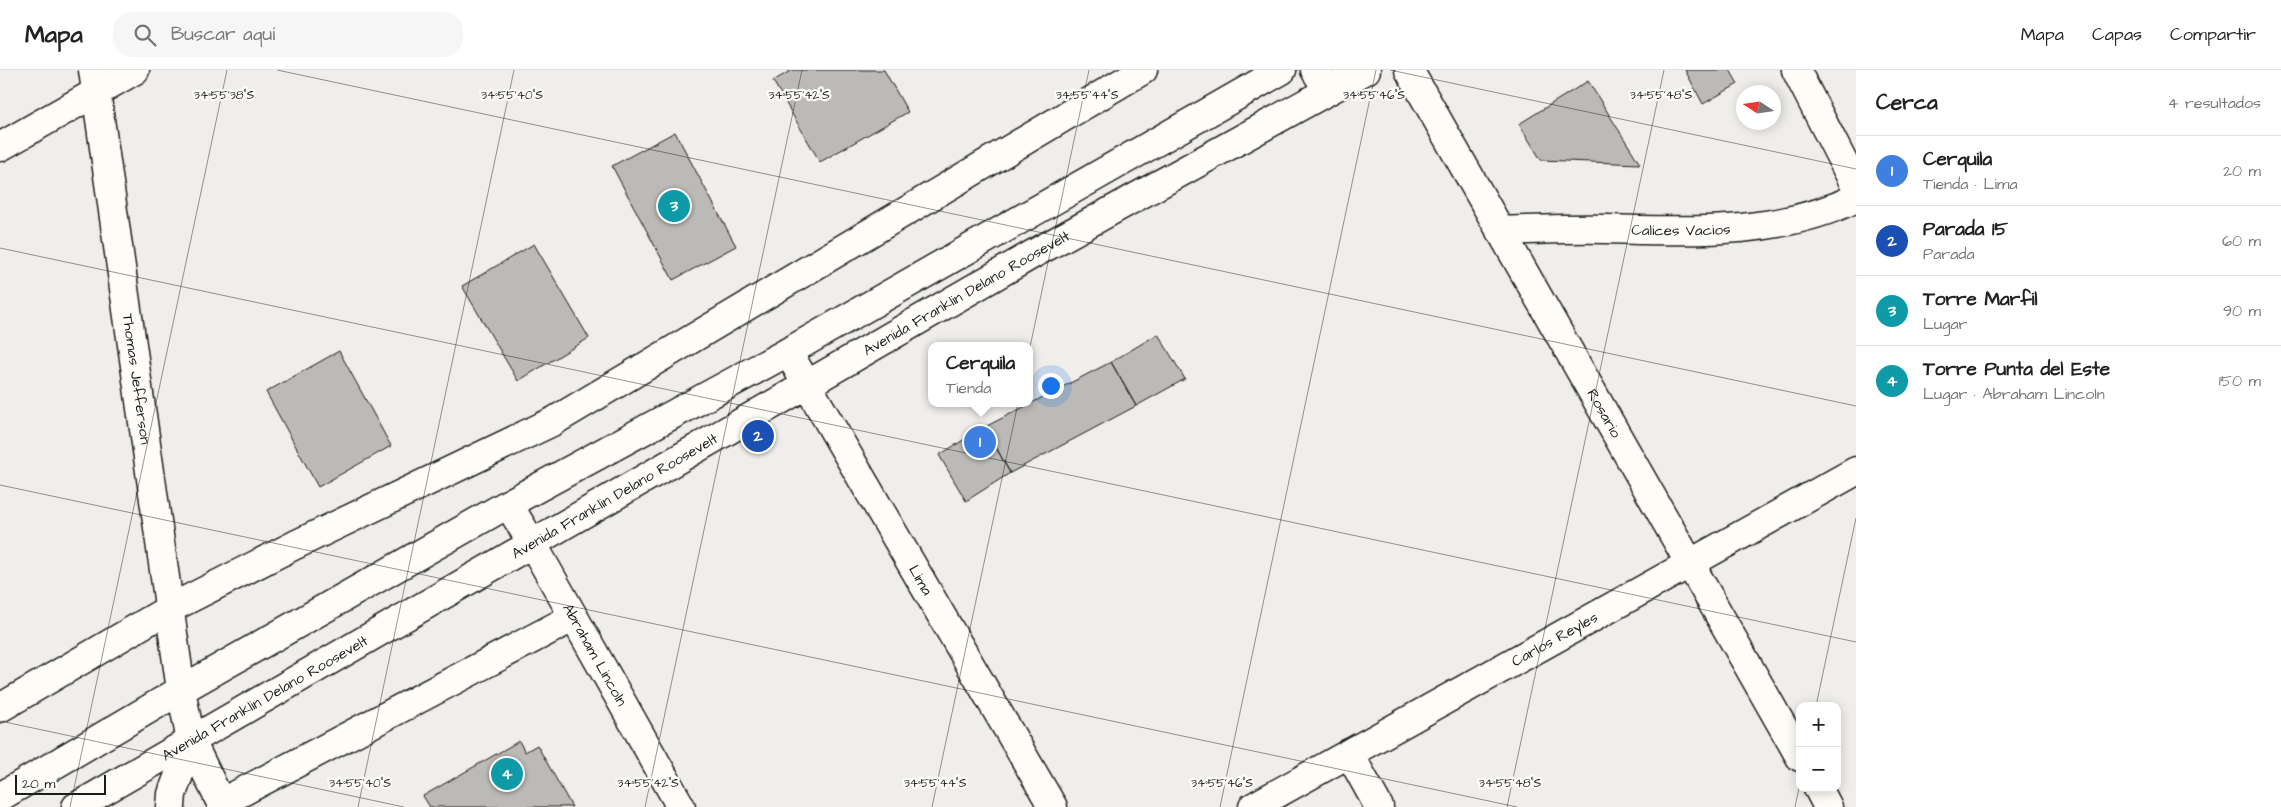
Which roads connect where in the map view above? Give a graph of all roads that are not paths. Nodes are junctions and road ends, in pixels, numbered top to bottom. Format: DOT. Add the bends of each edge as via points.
graph roads {
  1 [pos="135,70"];
  2 [pos="1143,70"];
  3 [pos="1282,70"];
  4 [pos="1366,70"];
  5 [pos="1410,70"];
  6 [pos="1796,70"];
  7 [pos="1322,80"];
  8 [pos="95,82"];
  9 [pos="0,147"];
  10 [pos="1856,187"];
  11 [pos="1856,198"];
  12 [pos="1500,231"];
  13 [pos="788,352"];
  14 [pos="807,384"];
  15 [pos="1856,471"];
  16 [pos="508,504"];
  17 [pos="532,543"];
  18 [pos="1690,563"];
  19 [pos="169,609"];
  20 [pos="574,617"];
  21 [pos="180,690"];
  22 [pos="0,708"];
  23 [pos="191,741"];
  24 [pos="1796,750"];
  25 [pos="1349,754"];
  26 [pos="1820,792"];
  27 [pos="0,797"];
  28 [pos="220,805"];
  29 [pos="76,807"];
  30 [pos="171,807"];
  31 [pos="681,807"];
  32 [pos="1053,807"];
  33 [pos="1253,807"];
  34 [pos="1379,807"];
  35 [pos="1828,807"];
  1 -- 8 [label="street"];
  2 -- 19 [label="street" via="554,421"];
  3 -- 13 [label="street"];
  4 -- 7 [label="street, Avenida Franklin Delano Roosevelt"];
  5 -- 12 [label="street, Rosario"];
  6 -- 10 [label="street"];
  7 -- 14 [label="street, Avenida Franklin Delano Roosevelt"];
  8 -- 9 [label="street"];
  8 -- 19 [label="street, Thomas Jefferson"];
  11 -- 12 [label="street, Calices Vacios" via="1835,209 1758,227 1704,231"];
  12 -- 18 [label="street, Rosario"];
  13 -- 14 [label="street, Lima"];
  13 -- 16 [label="street"];
  14 -- 17 [label="street, Avenida Franklin Delano Roosevelt"];
  14 -- 32 [label="street, Lima"];
  15 -- 18 [label="street, Carlos Reyles"];
  16 -- 17 [label="street, Abraham Lincoln"];
  16 -- 21 [label="street"];
  17 -- 20 [label="street, Abraham Lincoln"];
  17 -- 23 [label="street, Avenida Franklin Delano Roosevelt"];
  18 -- 24 [label="street, Rosario"];
  18 -- 25 [label="street, Carlos Reyles"];
  19 -- 21 [label="street, Thomas Jefferson"];
  19 -- 22 [label="street"];
  20 -- 28 [label="street"];
  20 -- 31 [label="street, Abraham Lincoln"];
  21 -- 23 [label="street, Thomas Jefferson"];
  21 -- 27 [label="street"];
  23 -- 28 [label="street, Thomas Jefferson"];
  23 -- 29 [label="street, Avenida Franklin Delano Roosevelt"];
  23 -- 30 [label="street" via="172,794"];
  25 -- 33 [label="street, Carlos Reyles"];
  25 -- 34 [label="street"];
  26 -- 35 [label="street"];
}
